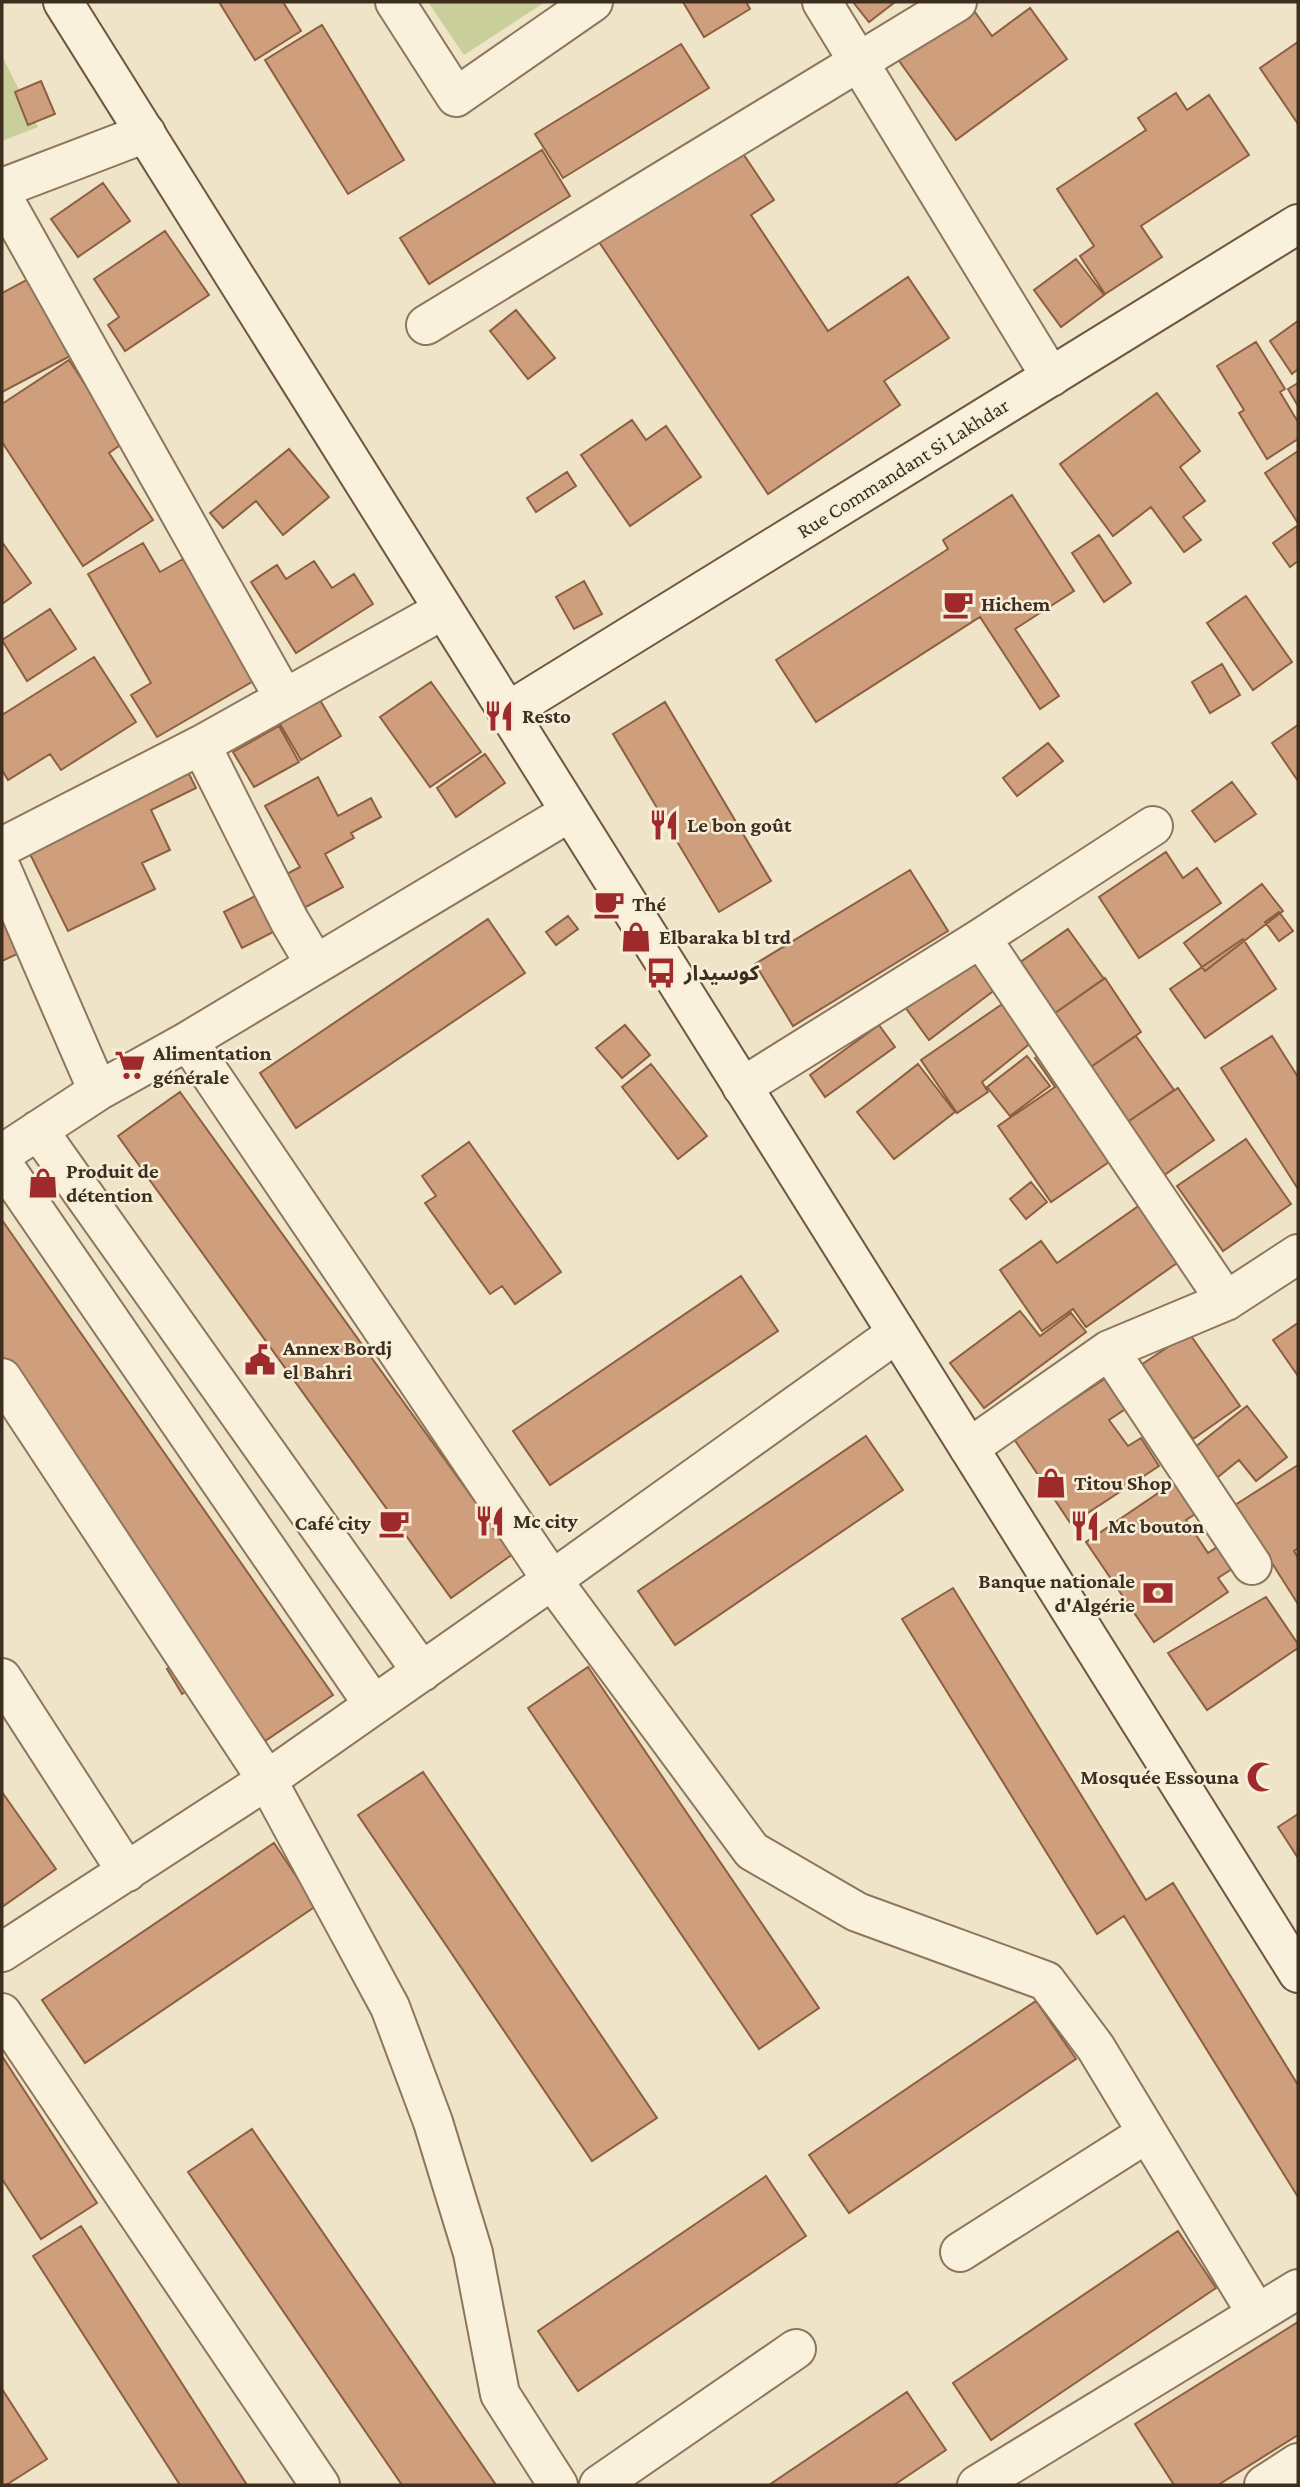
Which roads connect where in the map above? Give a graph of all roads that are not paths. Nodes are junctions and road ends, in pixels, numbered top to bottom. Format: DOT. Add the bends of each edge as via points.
graph roads {
  1 [pos="63,2"];
  2 [pos="395,2"];
  3 [pos="593,2"];
  4 [pos="822,2"];
  5 [pos="957,2"];
  6 [pos="858,62"];
  7 [pos="146,134"];
  8 [pos="2,188"];
  9 [pos="2,196"];
  10 [pos="1298,224"];
  11 [pos="426,325"];
  12 [pos="1051,377"];
  13 [pos="443,610"];
  14 [pos="284,698"];
  15 [pos="507,712"];
  16 [pos="201,745"];
  17 [pos="570,812"];
  18 [pos="1153,826"];
  19 [pos="2,847"];
  20 [pos="2,870"];
  21 [pos="981,938"];
  22 [pos="315,964"];
  23 [pos="188,1041"];
  24 [pos="742,1087"];
  25 [pos="98,1091"];
  26 [pos="38,1130"];
  27 [pos="2,1154"];
  28 [pos="2,1163"];
  29 [pos="1298,1254"];
  30 [pos="1226,1301"];
  31 [pos="897,1333"];
  32 [pos="1109,1350"];
  33 [pos="2,1378"];
  34 [pos="969,1448"];
  35 [pos="1252,1565"];
  36 [pos="552,1580"];
  37 [pos="422,1672"];
  38 [pos="2,1678"];
  39 [pos="373,1704"];
  40 [pos="267,1780"];
  41 [pos="127,1872"];
  42 [pos="2,1952"];
  43 [pos="1298,1973"];
  44 [pos="2,2013"];
  45 [pos="1147,2133"];
  46 [pos="960,2252"];
  47 [pos="1298,2289"];
  48 [pos="1257,2314"];
  49 [pos="796,2349"];
  50 [pos="1298,2463"];
  51 [pos="320,2485"];
  52 [pos="558,2485"];
  53 [pos="599,2485"];
  54 [pos="977,2485"];
  55 [pos="1264,2485"];
  1 -- 7 [label="street"];
  2 -- 3 [label="street" via="456,96"];
  4 -- 6 [label="street"];
  5 -- 6 [label="street"];
  6 -- 11 [label="street"];
  6 -- 12 [label="street"];
  7 -- 8 [label="street"];
  7 -- 13 [label="street"];
  9 -- 14 [label="street"];
  10 -- 12 [label="street, Rue Commandant Si Lakhdar"];
  12 -- 15 [label="street, Rue Commandant Si Lakhdar"];
  13 -- 14 [label="street"];
  13 -- 15 [label="street"];
  14 -- 16 [label="street"];
  15 -- 17 [label="street"];
  16 -- 19 [label="street"];
  16 -- 22 [label="street"];
  17 -- 22 [label="street"];
  17 -- 24 [label="street"];
  18 -- 21 [label="street"];
  20 -- 25 [label="street"];
  21 -- 24 [label="street"];
  21 -- 30 [label="street"];
  22 -- 23 [label="street"];
  23 -- 25 [label="street"];
  23 -- 36 [label="street"];
  24 -- 31 [label="street"];
  25 -- 26 [label="street"];
  26 -- 27 [label="street"];
  26 -- 37 [label="street"];
  28 -- 39 [label="street"];
  29 -- 30 [label="street"];
  30 -- 32 [label="street"];
  31 -- 34 [label="street"];
  31 -- 36 [label="street"];
  32 -- 34 [label="street"];
  32 -- 35 [label="street"];
  33 -- 40 [label="street"];
  34 -- 43 [label="street"];
  36 -- 37 [label="street"];
  36 -- 45 [label="street" via="752,1851 856,1912 1046,1981 1096,2049"];
  37 -- 39 [label="street"];
  38 -- 41 [label="street"];
  39 -- 40 [label="street"];
  40 -- 41 [label="street"];
  40 -- 52 [label="street" via="390,2007 433,2122 473,2253 500,2394"];
  41 -- 42 [label="street"];
  44 -- 51 [label="street"];
  45 -- 46 [label="street"];
  45 -- 48 [label="street"];
  47 -- 48 [label="street"];
  48 -- 54 [label="street"];
  49 -- 53 [label="street"];
  50 -- 55 [label="street"];
}
